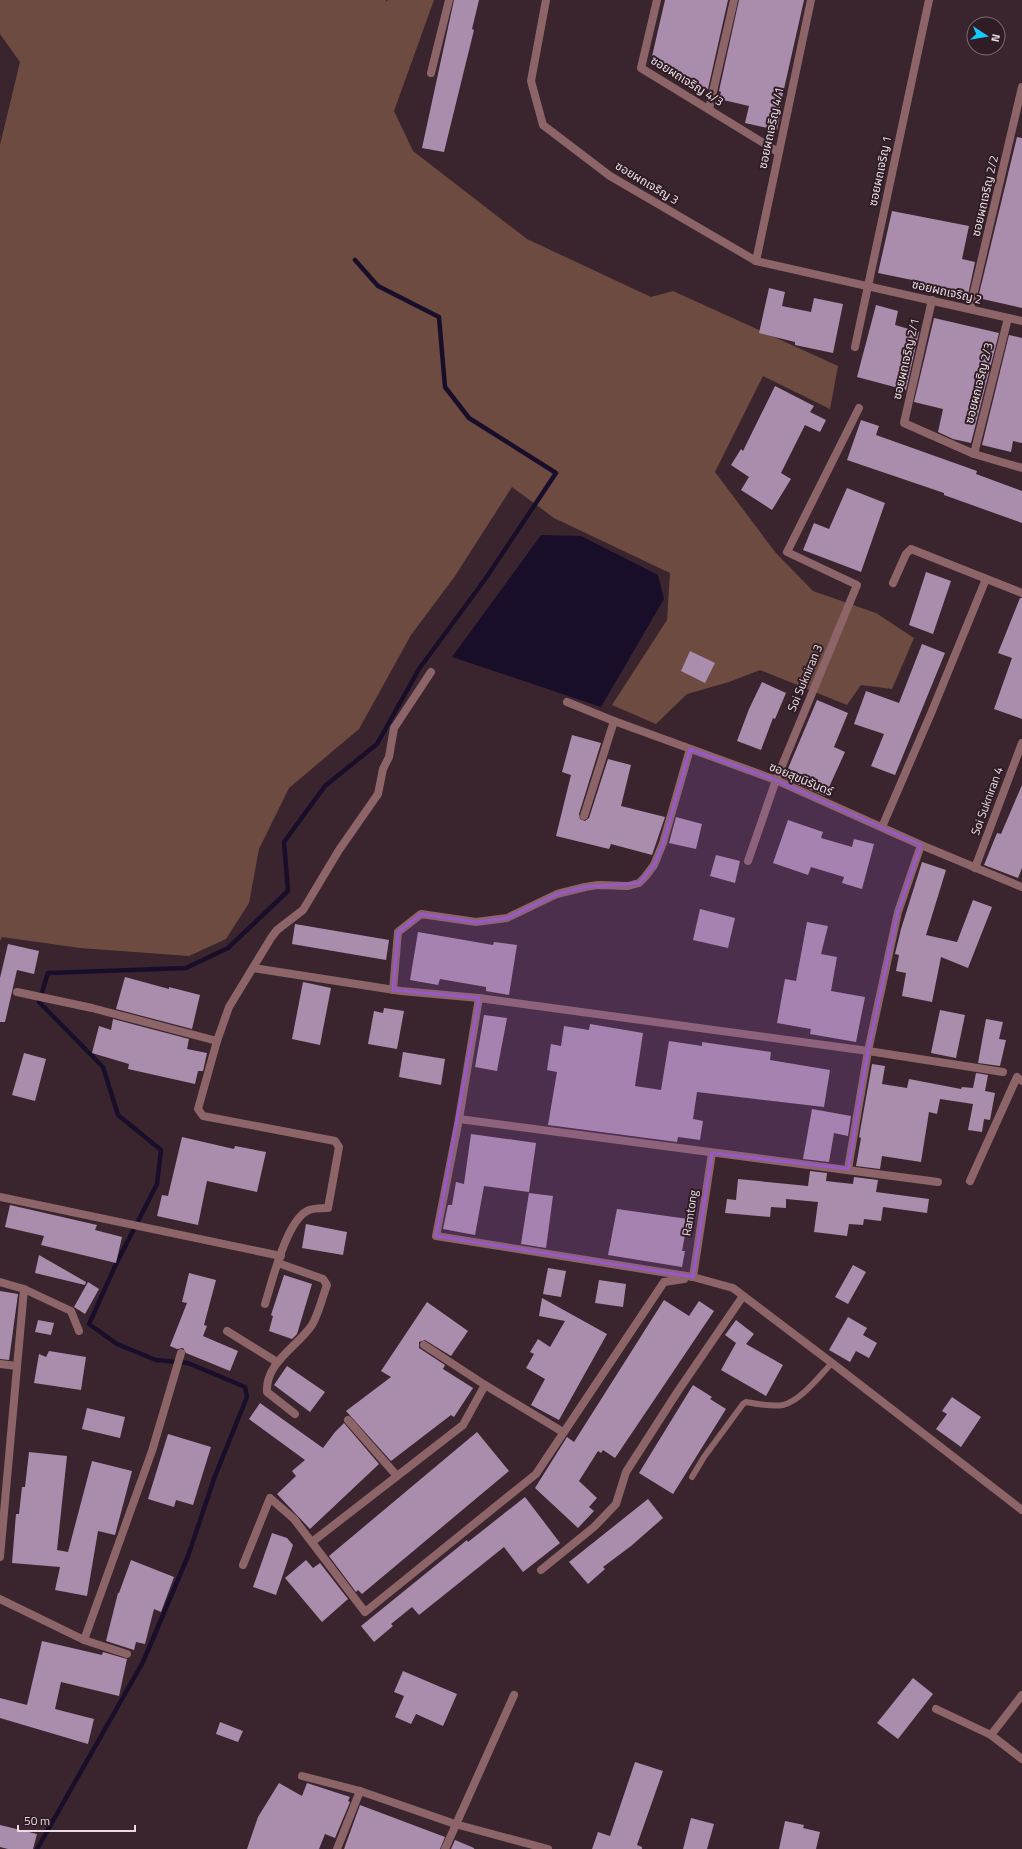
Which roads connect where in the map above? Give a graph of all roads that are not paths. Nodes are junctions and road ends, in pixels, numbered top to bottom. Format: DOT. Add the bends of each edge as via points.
graph roads {
  1 [pos="449,0"];
  2 [pos="546,0"];
  3 [pos="657,0"];
  4 [pos="734,0"];
  5 [pos="811,0"];
  6 [pos="929,0"];
  7 [pos="431,74"];
  8 [pos="1022,87"];
  9 [pos="709,109"];
  10 [pos="1013,128"];
  11 [pos="1022,130"];
  12 [pos="778,152"];
  13 [pos="756,261"];
  14 [pos="867,286"];
  15 [pos="932,300"];
  16 [pos="970,309"];
  17 [pos="1008,318"];
  18 [pos="1022,321"];
  19 [pos="855,347"];
  20 [pos="859,408"];
  21 [pos="974,454"];
  22 [pos="1022,468"];
  23 [pos="986,579"];
  24 [pos="893,583"];
  25 [pos="1022,593"];
  26 [pos="431,672"];
  27 [pos="567,702"];
  28 [pos="614,721"];
  29 [pos="1022,743"];
  30 [pos="690,749"];
  31 [pos="776,780"];
  32 [pos="584,816"];
  33 [pos="882,827"];
  34 [pos="921,845"];
  35 [pos="748,861"];
  36 [pos="975,868"];
  37 [pos="1022,887"];
  38 [pos="253,968"];
  39 [pos="393,990"];
  40 [pos="17,992"];
  41 [pos="479,998"];
  42 [pos="217,1040"];
  43 [pos="868,1051"];
  44 [pos="1003,1072"];
  45 [pos="1022,1081"];
  46 [pos="459,1118"];
  47 [pos="712,1153"];
  48 [pos="848,1169"];
  49 [pos="970,1181"];
  50 [pos="938,1182"];
  51 [pos="0,1197"];
  52 [pos="280,1259"];
  53 [pos="693,1277"];
  54 [pos="0,1282"];
  55 [pos="24,1290"];
  56 [pos="743,1296"];
  57 [pos="265,1304"];
  58 [pos="79,1331"];
  59 [pos="227,1331"];
  60 [pos="424,1345"];
  61 [pos="181,1352"];
  62 [pos="277,1362"];
  63 [pos="832,1363"];
  64 [pos="0,1364"];
  65 [pos="17,1366"];
  66 [pos="485,1385"];
  67 [pos="295,1414"];
  68 [pos="348,1420"];
  69 [pos="563,1432"];
  70 [pos="397,1476"];
  71 [pos="692,1477"];
  72 [pos="1022,1510"];
  73 [pos="312,1542"];
  74 [pos="0,1557"];
  75 [pos="243,1565"];
  76 [pos="541,1570"];
  77 [pos="0,1599"];
  78 [pos="84,1640"];
  79 [pos="127,1654"];
  80 [pos="514,1695"];
  81 [pos="1022,1695"];
  82 [pos="936,1709"];
  83 [pos="991,1735"];
  84 [pos="1022,1759"];
  85 [pos="302,1776"];
  86 [pos="360,1791"];
  87 [pos="455,1824"];
  88 [pos="337,1849"];
  89 [pos="445,1849"];
  90 [pos="548,1849"];
  1 -- 7 [label="street"];
  2 -- 13 [label="street, ซอยผถเจริญ 3" via="531,80 543,125 610,176"];
  3 -- 9 [label="street, ซอยผถเจริญ 4/3" via="641,68"];
  4 -- 9 [label="street"];
  5 -- 12 [label="street, ซอยผถเจริญ 4/1"];
  6 -- 14 [label="street, ซอยผถเจริญ 1"];
  8 -- 10 [label="street, ซอยผถเจริญ 2/2"];
  9 -- 12 [label="street, ซอยผถเจริญ 4/3"];
  10 -- 11 [label="street"];
  10 -- 16 [label="street, ซอยผถเจริญ 2/2"];
  12 -- 13 [label="street, ซอยผถเจริญ 4/1"];
  13 -- 14 [label="street, ซอยผถเจริญ 3"];
  14 -- 15 [label="street, ซอยผถเจริญ 2"];
  14 -- 19 [label="street, ซอยผถเจริญ 1"];
  15 -- 16 [label="street, ซอยผถเจริญ 2"];
  15 -- 21 [label="street, ซอยผถเจริญ 2/1" via="904,423"];
  16 -- 17 [label="street, ซอยผถเจริญ 2"];
  17 -- 18 [label="street, ซอยผถเจริญ 2"];
  17 -- 21 [label="street, ซอยผถเจริญ 2/3"];
  20 -- 31 [label="street, Soi Sukniran 3" via="787,552 857,585"];
  21 -- 22 [label="street"];
  23 -- 24 [label="street" via="911,548"];
  23 -- 25 [label="street"];
  23 -- 33 [label="street"];
  26 -- 38 [label="street" via="394,728 378,794 303,910 277,930"];
  27 -- 28 [label="street, ซอยสุขนิรันดร์"];
  28 -- 30 [label="street, ซอยสุขนิรันดร์"];
  28 -- 32 [label="street"];
  29 -- 36 [label="street, Soi Sukniran 4"];
  30 -- 31 [label="street, ซอยสุขนิรันดร์"];
  30 -- 39 [label="street" via="663,843 654,865 639,883 628,886 598,885 557,894 507,918 476,922 421,914 398,932"];
  31 -- 33 [label="street, ซอยสุขนิรันดร์"];
  31 -- 35 [label="street, Soi Sukniran 3"];
  33 -- 34 [label="street, ซอยสุขนิรันดร์"];
  34 -- 36 [label="street, ซอยสุขนิรันดร์"];
  34 -- 43 [label="street" via="898,912"];
  36 -- 37 [label="street, ซอยสุขนิรันดร์"];
  38 -- 39 [label="street"];
  38 -- 42 [label="street" via="229,1007"];
  39 -- 41 [label="street"];
  40 -- 42 [label="street"];
  41 -- 43 [label="street"];
  41 -- 46 [label="street"];
  42 -- 52 [label="street" via="198,1109 203,1116 335,1141 339,1147 328,1208 307,1211 295,1223 287,1236"];
  43 -- 44 [label="street"];
  43 -- 48 [label="street"];
  45 -- 49 [label="street" via="1017,1077"];
  46 -- 47 [label="street"];
  46 -- 53 [label="street" via="436,1236"];
  47 -- 48 [label="street"];
  47 -- 53 [label="street, Ramtong"];
  48 -- 50 [label="street"];
  51 -- 52 [label="street" via="170,1231"];
  52 -- 57 [label="street"];
  52 -- 62 [label="street" via="323,1279 327,1285 317,1317 311,1327"];
  53 -- 56 [label="street" via="733,1288"];
  53 -- 69 [label="street" via="664,1282"];
  54 -- 55 [label="street"];
  55 -- 58 [label="street" via="71,1311"];
  55 -- 65 [label="street"];
  56 -- 63 [label="street"];
  56 -- 76 [label="street" via="626,1472 616,1504 594,1527"];
  59 -- 62 [label="street"];
  60 -- 66 [label="street"];
  61 -- 78 [label="street" via="152,1451"];
  62 -- 67 [label="street" via="266,1386 267,1392"];
  63 -- 71 [label="lane" via="790,1402 783,1405 746,1402 743,1404"];
  63 -- 72 [label="street"];
  64 -- 65 [label="street"];
  65 -- 74 [label="street"];
  66 -- 69 [label="street"];
  66 -- 70 [label="street" via="462,1425"];
  68 -- 70 [label="street"];
  69 -- 73 [label="street" via="536,1474 365,1612"];
  70 -- 73 [label="street"];
  73 -- 75 [label="street" via="294,1519 270,1498"];
  77 -- 78 [label="street"];
  78 -- 79 [label="street"];
  80 -- 87 [label="street"];
  81 -- 83 [label="street"];
  82 -- 83 [label="street"];
  83 -- 84 [label="street"];
  85 -- 86 [label="street"];
  86 -- 87 [label="street"];
  86 -- 88 [label="street"];
  87 -- 89 [label="street"];
  87 -- 90 [label="street"];
}
